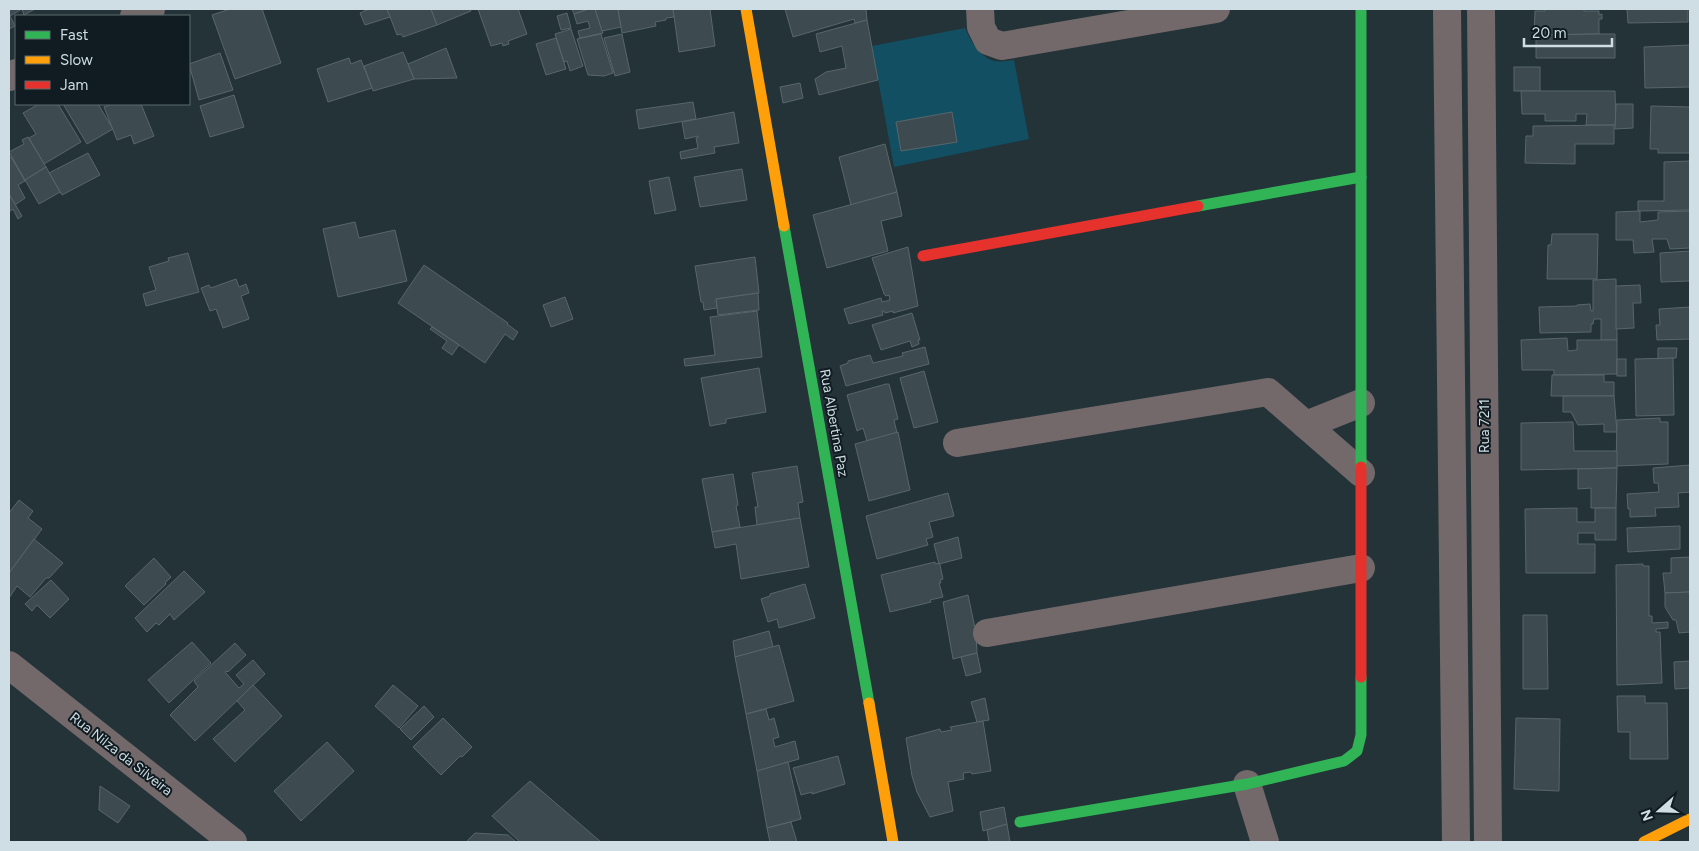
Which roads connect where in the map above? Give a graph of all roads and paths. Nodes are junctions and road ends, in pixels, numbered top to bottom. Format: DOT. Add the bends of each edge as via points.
graph roads {
  1 [pos="151,9"];
  2 [pos="746,9"];
  3 [pos="980,9"];
  4 [pos="1216,9"];
  5 [pos="1361,9"];
  6 [pos="1447,9"];
  7 [pos="1481,9"];
  8 [pos="1173,12"];
  9 [pos="136,15"];
  10 [pos="1361,177"];
  11 [pos="923,256"];
  12 [pos="1361,403"];
  13 [pos="1306,425"];
  14 [pos="957,444"];
  15 [pos="1361,473"];
  16 [pos="1361,568"];
  17 [pos="987,633"];
  18 [pos="9,665"];
  19 [pos="1247,784"];
  20 [pos="1690,819"];
  21 [pos="1020,822"];
  22 [pos="1652,841"];
  23 [pos="233,842"];
  24 [pos="893,842"];
  25 [pos="1265,842"];
  26 [pos="1456,842"];
  27 [pos="1488,842"];
  1 -- 9 [label="street"];
  2 -- 24 [label="street, Rua Albertina Paz"];
  3 -- 8 [label="street" via="981,27 988,41 1002,46"];
  4 -- 8 [label="street"];
  5 -- 10 [label="street"];
  6 -- 26 [label="street"];
  7 -- 27 [label="street, Rua 7211"];
  10 -- 11 [label="street"];
  10 -- 12 [label="street"];
  12 -- 13 [label="street"];
  12 -- 15 [label="street"];
  13 -- 14 [label="street" via="1268,392"];
  13 -- 15 [label="street"];
  15 -- 16 [label="street"];
  16 -- 17 [label="street"];
  16 -- 19 [label="street" via="1361,735 1357,751 1344,761"];
  18 -- 23 [label="street, Rua Nilza da Silveira"];
  19 -- 21 [label="street"];
  19 -- 25 [label="street"];
  20 -- 22 [label="street"];
}
